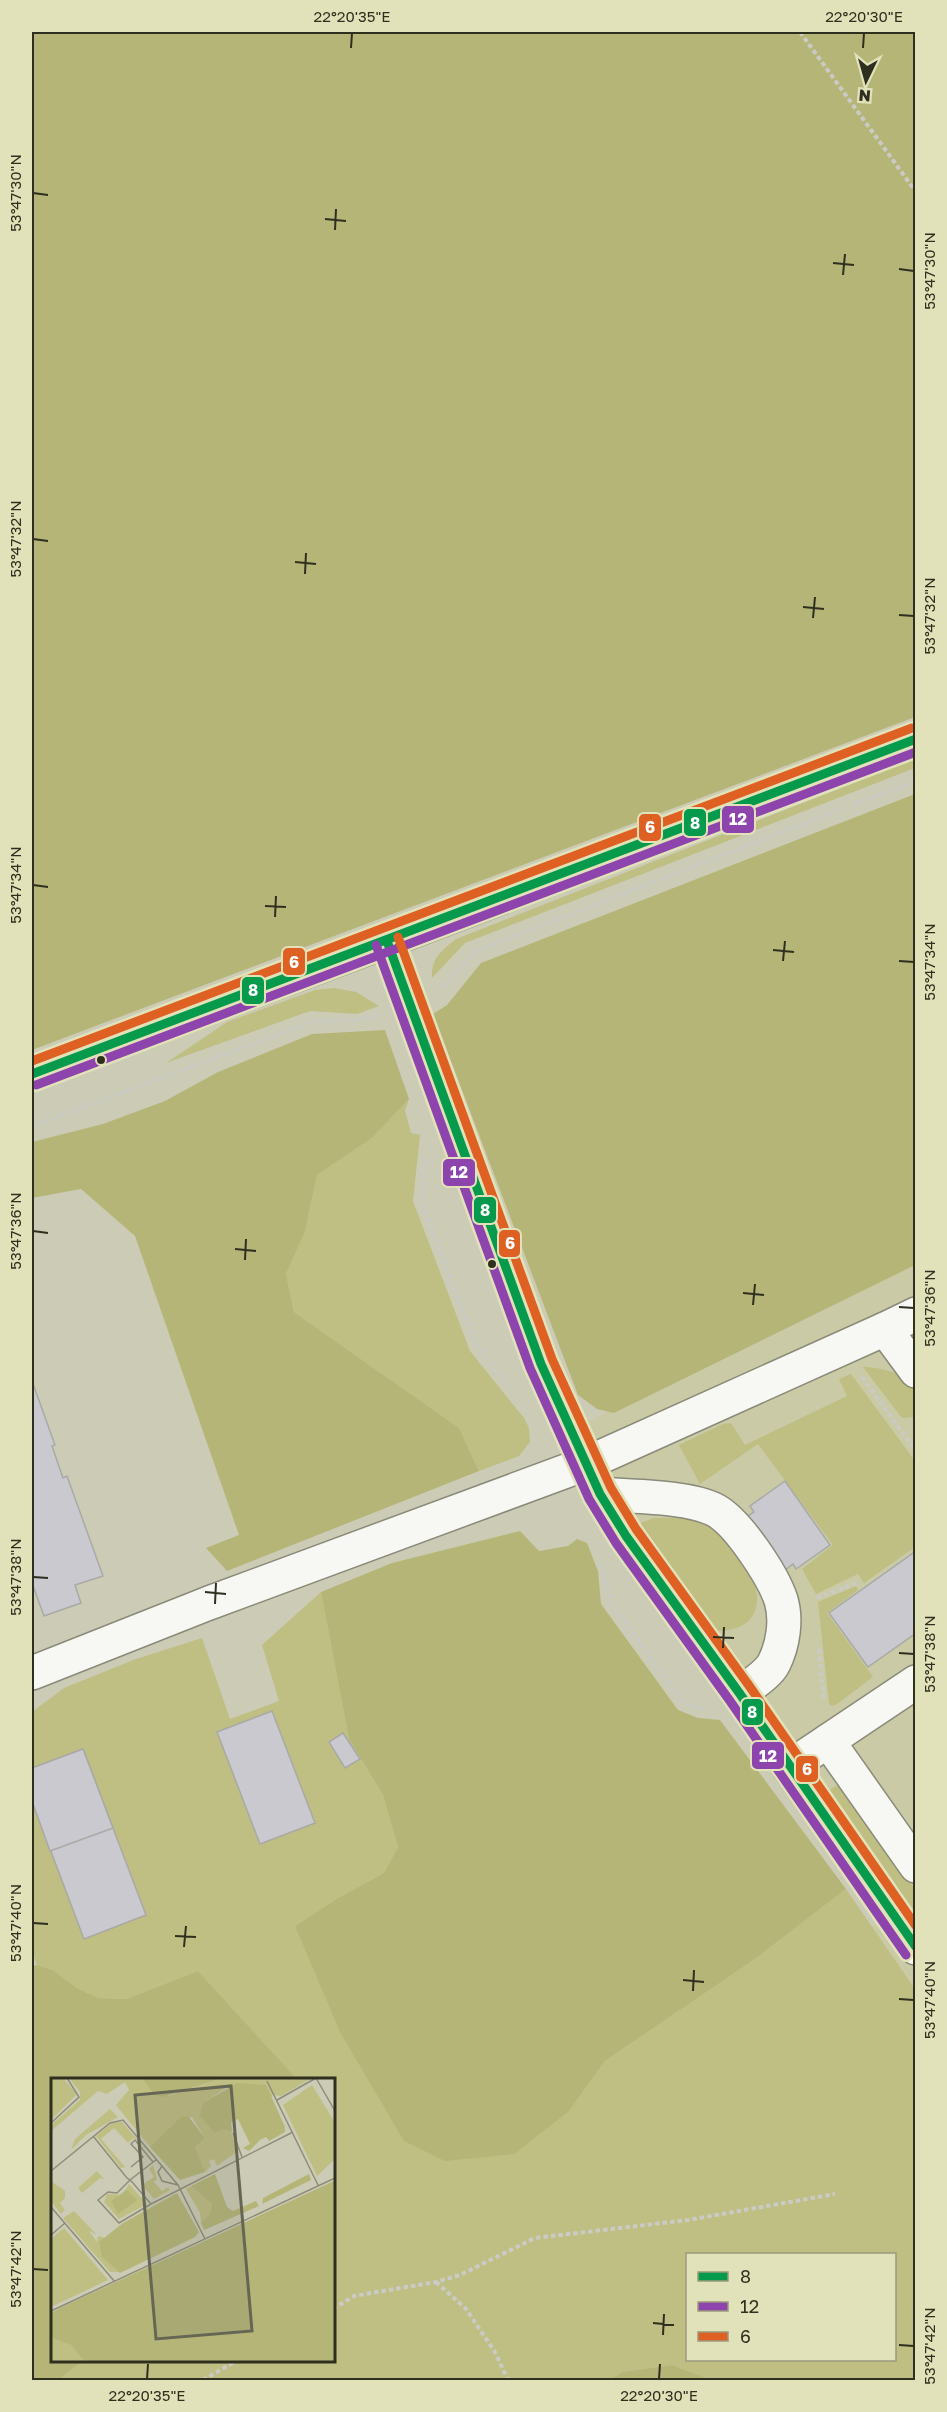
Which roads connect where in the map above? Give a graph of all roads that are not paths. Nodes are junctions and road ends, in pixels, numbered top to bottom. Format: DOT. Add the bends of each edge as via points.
graph roads {
  1 [pos="915,739"];
  2 [pos="387,941"];
  3 [pos="32,1074"];
  4 [pos="915,1314"];
  5 [pos="885,1329"];
  6 [pos="915,1371"];
  7 [pos="585,1464"];
  8 [pos="600,1494"];
  9 [pos="32,1673"];
  10 [pos="915,1682"];
  11 [pos="740,1694"];
  12 [pos="828,1742"];
  13 [pos="789,1767"];
  14 [pos="915,1866"];
  15 [pos="915,1948"];
  1 -- 2 [label="street"];
  2 -- 3 [label="street"];
  2 -- 7 [label="street" via="540,1364"];
  4 -- 5 [label="street"];
  5 -- 6 [label="street"];
  5 -- 7 [label="street"];
  7 -- 8 [label="street"];
  7 -- 9 [label="street"];
  8 -- 11 [label="street"];
  8 -- 11 [label="street" via="694,1502 716,1510 750,1545 782,1602 783,1637 773,1665"];
  10 -- 12 [label="street"];
  11 -- 13 [label="street"];
  12 -- 13 [label="street"];
  12 -- 14 [label="street"];
  13 -- 15 [label="street"];
}
